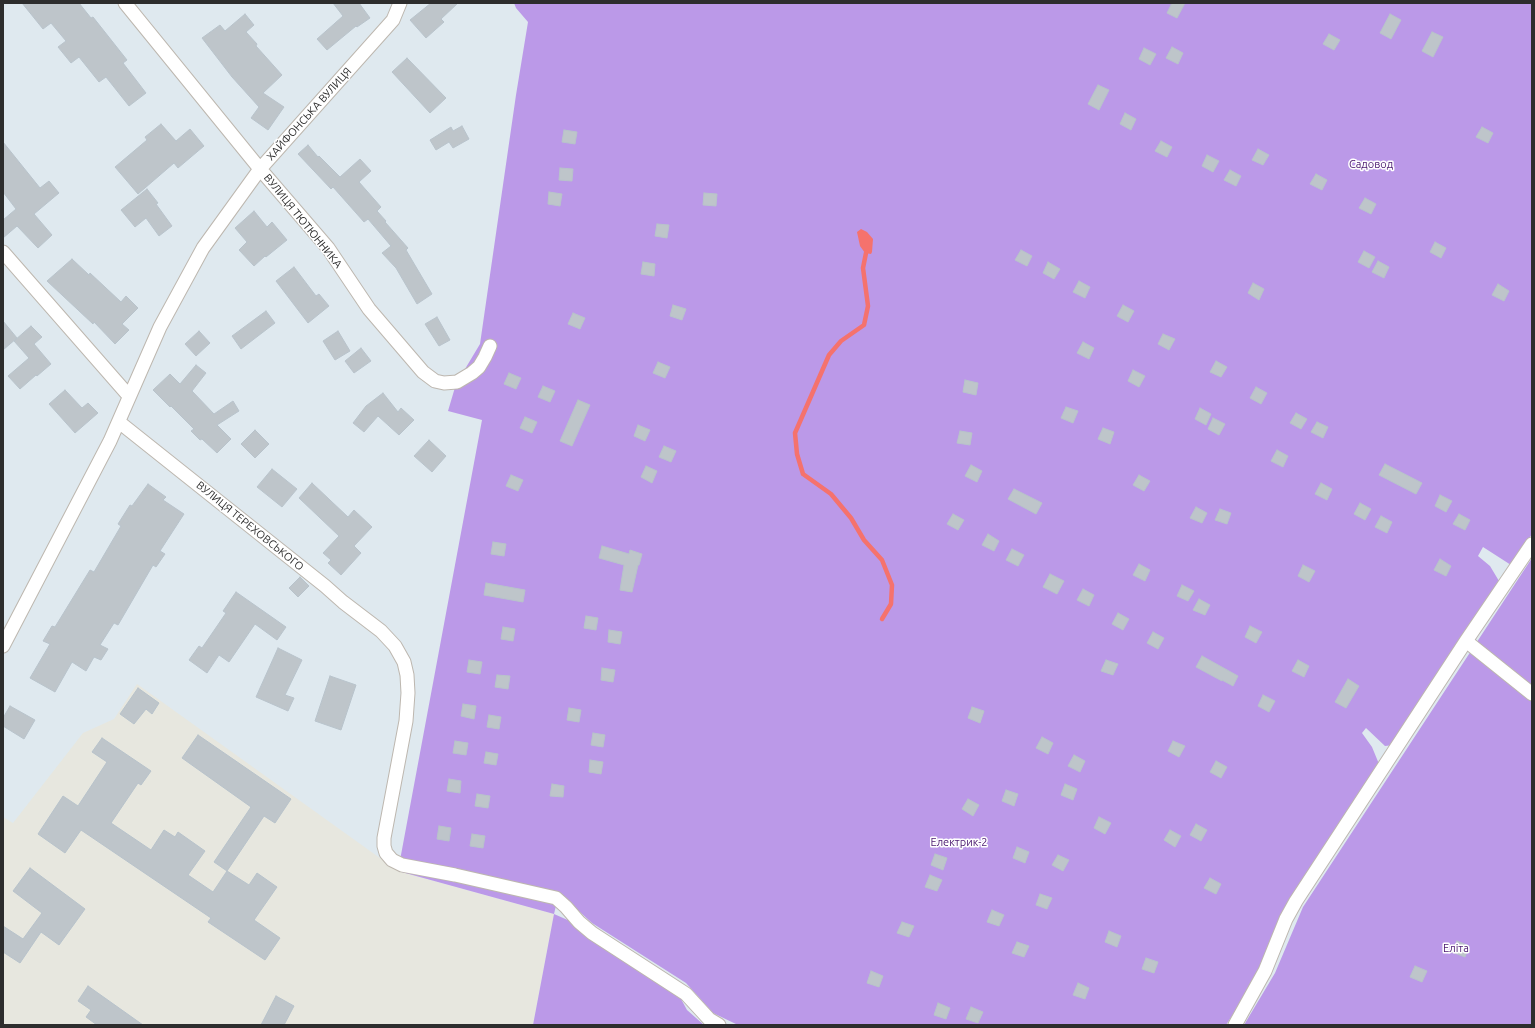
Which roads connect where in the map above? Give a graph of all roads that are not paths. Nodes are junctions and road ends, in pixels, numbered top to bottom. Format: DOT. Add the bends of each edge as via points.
graph roads {
  1 [pos="125,3"];
  2 [pos="400,3"];
  3 [pos="260,169"];
  4 [pos="3,252"];
  5 [pos="490,346"];
  6 [pos="129,396"];
  7 [pos="119,422"];
  8 [pos="1532,544"];
  9 [pos="1466,641"];
  10 [pos="3,646"];
  11 [pos="1532,694"];
  12 [pos="719,1025"];
  13 [pos="1235,1025"];
  1 -- 3 [label="street, ВУЛИЦЯ ТЮТЮННИКА"];
  2 -- 3 [label="street, ХАЙФОНСЬКА ВУЛИЦЯ" via="392,20"];
  3 -- 5 [label="street, ВУЛИЦЯ ТЮТЮННИКА" via="328,248 369,309 423,372 444,384 457,382 479,367"];
  3 -- 6 [label="street, ХАЙФОНСЬКА ВУЛИЦЯ" via="203,248 175,296"];
  4 -- 6 [label="street"];
  6 -- 7 [label="street"];
  7 -- 10 [label="street"];
  7 -- 12 [label="street, ВУЛИЦЯ ТЕРЕХОВСЬКОГО" via="381,631 395,646 404,662 408,693 406,721 384,838 386,853 392,860 402,865 456,874 556,898 592,933 686,994 709,1019"];
  8 -- 9 [label="street"];
  9 -- 11 [label="street"];
  9 -- 13 [label="street" via="1296,902 1286,919 1265,971"];
}
